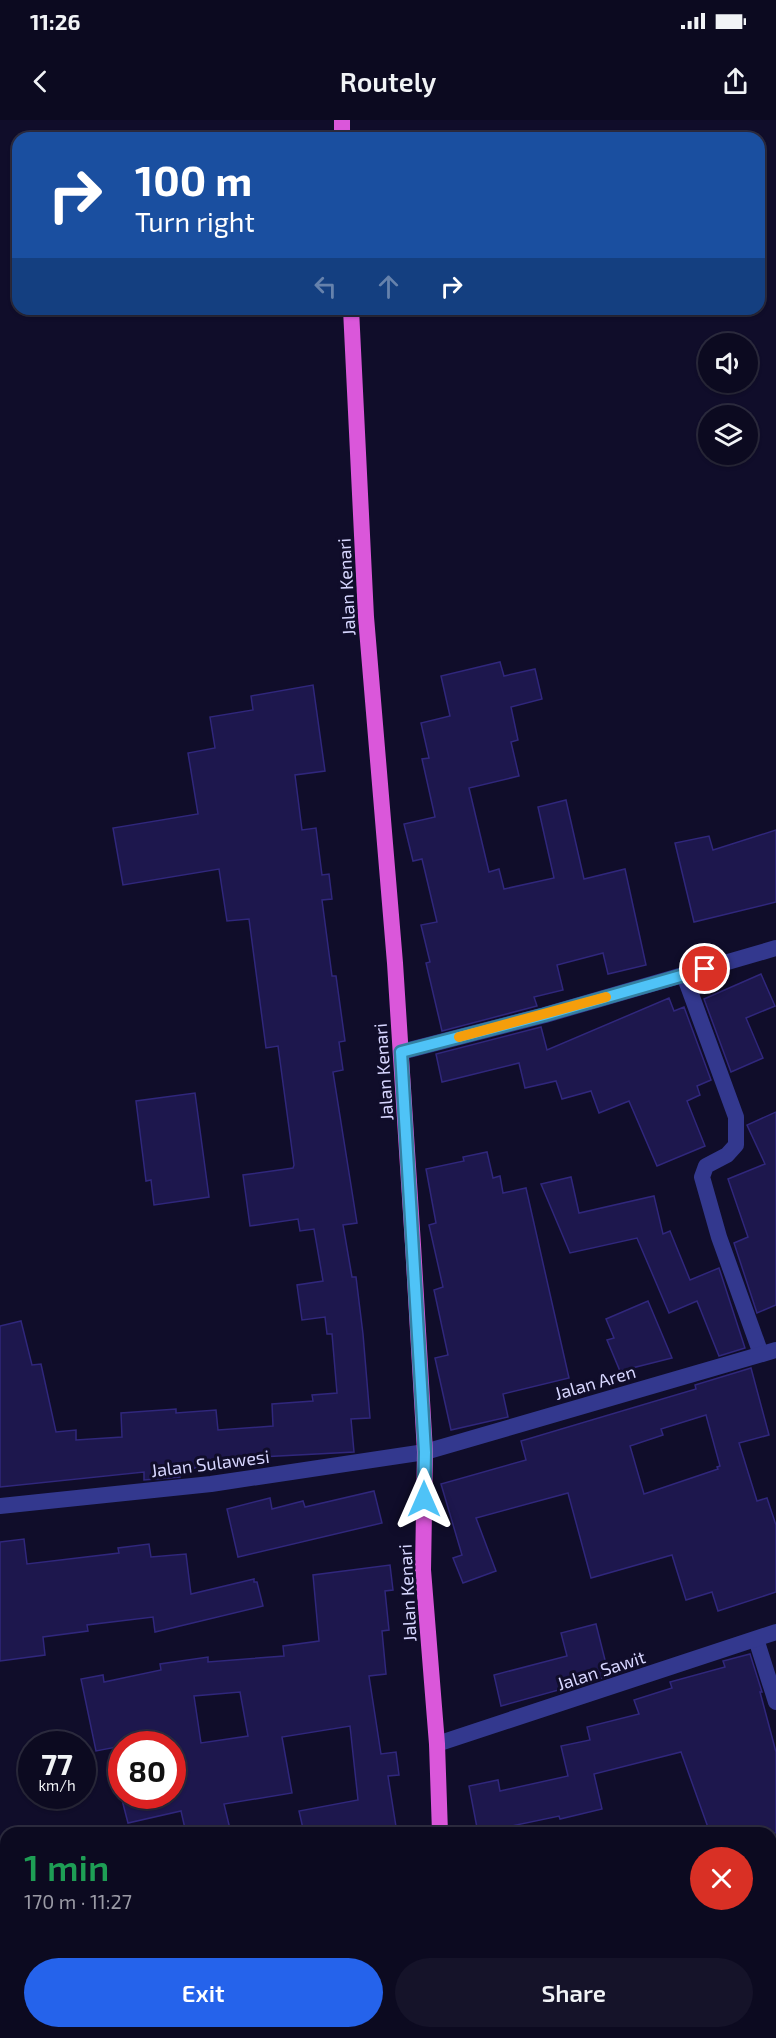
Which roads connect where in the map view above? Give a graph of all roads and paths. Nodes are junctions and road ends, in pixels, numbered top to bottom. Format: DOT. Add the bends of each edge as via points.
graph roads {
  1 [pos="351,315"];
  2 [pos="776,948"];
  3 [pos="684,975"];
  4 [pos="401,1052"];
  5 [pos="768,1352"];
  6 [pos="425,1452"];
  7 [pos="0,1506"];
  8 [pos="776,1632"];
  9 [pos="756,1639"];
  10 [pos="776,1702"];
  11 [pos="437,1744"];
  12 [pos="440,1827"];
  1 -- 4 [label="highway, Jalan Kenari" via="366,617"];
  2 -- 3 [label="street"];
  3 -- 4 [label="street"];
  3 -- 5 [label="street" via="736,1117 736,1145 727,1155 706,1166 702,1177 719,1237"];
  4 -- 6 [label="highway, Jalan Kenari"];
  5 -- 6 [label="street, Jalan Aren"];
  6 -- 7 [label="street, Jalan Sulawesi" via="211,1484"];
  6 -- 11 [label="highway, Jalan Kenari" via="423,1570"];
  8 -- 9 [label="street, Jalan Sawit"];
  9 -- 10 [label="street"];
  9 -- 11 [label="street, Jalan Sawit"];
  11 -- 12 [label="highway, Jalan Kenari"];
}
